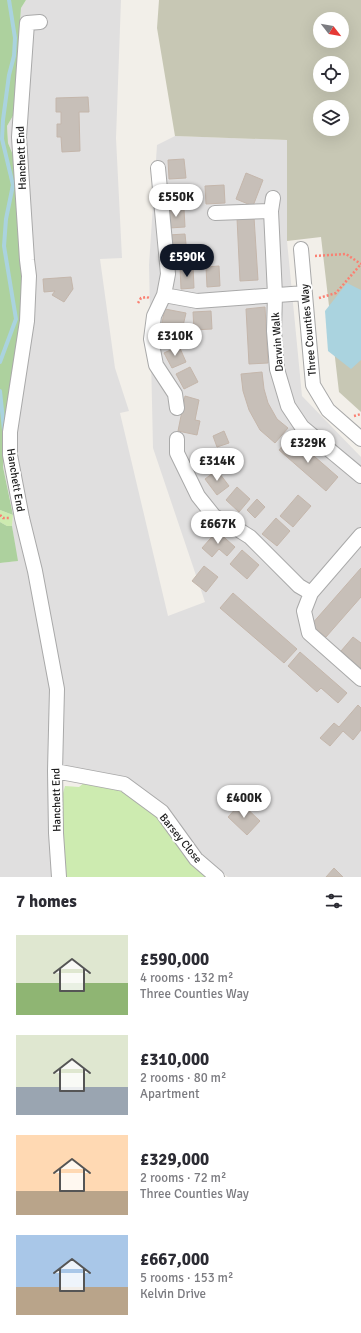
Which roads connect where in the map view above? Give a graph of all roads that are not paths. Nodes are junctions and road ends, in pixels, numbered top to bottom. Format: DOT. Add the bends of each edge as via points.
graph roads {
  1 [pos="40,22"];
  2 [pos="158,168"];
  3 [pos="215,214"];
  4 [pos="301,249"];
  5 [pos="164,295"];
  6 [pos="275,295"];
  7 [pos="310,296"];
  8 [pos="177,408"];
  9 [pos="177,439"];
  10 [pos="361,439"];
  11 [pos="361,476"];
  12 [pos="359,540"];
  13 [pos="311,593"];
  14 [pos="361,679"];
  15 [pos="55,771"];
  16 [pos="59,877"];
  17 [pos="217,877"];
  1 -- 15 [label="street, Hanchett End" via="27,23 19,137 29,276 27,321 10,432 10,455 57,689"];
  2 -- 5 [label="street" via="168,274"];
  3 -- 6 [label="street, Darwin Walk" via="272,205"];
  4 -- 7 [label="street, Three Counties Way"];
  5 -- 6 [label="street" via="197,301"];
  5 -- 8 [label="street" via="154,316 151,339 156,365 175,394"];
  6 -- 7 [label="street"];
  6 -- 11 [label="street, Darwin Walk" via="277,369 288,406 302,427"];
  7 -- 10 [label="street, Three Counties Way" via="313,385 328,410"];
  9 -- 13 [label="street" via="177,453 198,496 214,516 250,538 299,586"];
  12 -- 13 [label="street"];
  13 -- 14 [label="street" via="304,611 309,633"];
  15 -- 16 [label="street, Hanchett End"];
  15 -- 17 [label="street, Barsey Close" via="124,784 162,812 196,859"];
}
